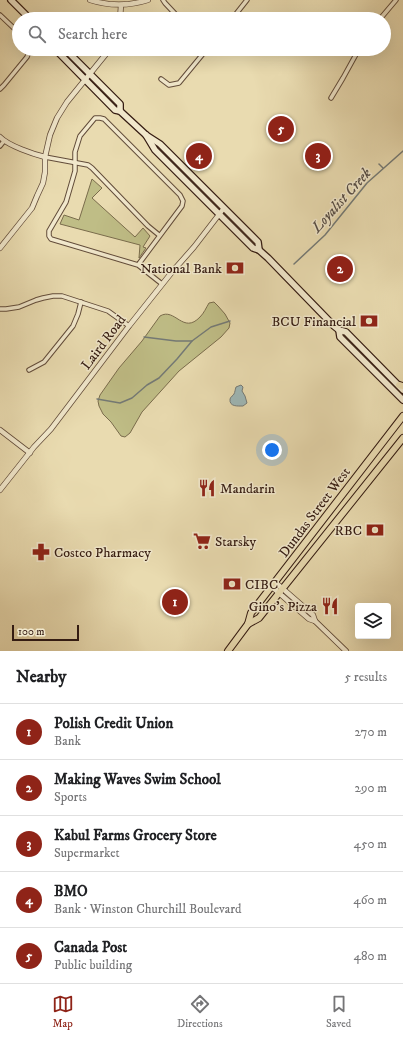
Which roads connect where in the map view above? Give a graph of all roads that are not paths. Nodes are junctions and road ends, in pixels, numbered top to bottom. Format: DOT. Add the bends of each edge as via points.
graph roads {
  1 [pos="11,0"];
  2 [pos="90,0"];
  3 [pos="148,0"];
  4 [pos="163,0"];
  5 [pos="247,0"];
  6 [pos="396,0"];
  7 [pos="121,5"];
  8 [pos="23,12"];
  9 [pos="120,12"];
  10 [pos="174,12"];
  11 [pos="238,12"];
  12 [pos="386,12"];
  13 [pos="0,15"];
  14 [pos="12,27"];
  15 [pos="27,56"];
  16 [pos="62,56"];
  17 [pos="71,56"];
  18 [pos="104,56"];
  19 [pos="201,56"];
  20 [pos="355,56"];
  21 [pos="90,74"];
  22 [pos="161,79"];
  23 [pos="85,80"];
  24 [pos="0,89"];
  25 [pos="331,98"];
  26 [pos="120,111"];
  27 [pos="146,135"];
  28 [pos="0,137"];
  29 [pos="4,141"];
  30 [pos="0,146"];
  31 [pos="45,156"];
  32 [pos="75,163"];
  33 [pos="224,208"];
  34 [pos="219,214"];
  35 [pos="159,236"];
  36 [pos="0,248"];
  37 [pos="259,250"];
  38 [pos="138,265"];
  39 [pos="162,284"];
  40 [pos="81,302"];
  41 [pos="0,309"];
  42 [pos="130,326"];
  43 [pos="339,330"];
  44 [pos="29,370"];
  45 [pos="402,387"];
  46 [pos="403,400"];
  47 [pos="403,416"];
  48 [pos="0,430"];
  49 [pos="403,438"];
  50 [pos="30,453"];
  51 [pos="0,490"];
  52 [pos="274,584"];
  53 [pos="281,591"];
  54 [pos="248,624"];
  55 [pos="228,651"];
  56 [pos="346,651"];
  1 -- 8 [label="main road"];
  2 -- 7 [label="street"];
  3 -- 7 [label="street"];
  4 -- 10 [label="street"];
  5 -- 11 [label="street"];
  6 -- 12 [label="street"];
  7 -- 9 [label="street"];
  13 -- 14 [label="street"];
  15 -- 24 [label="street"];
  16 -- 23 [label="main road"];
  17 -- 21 [label="main road"];
  18 -- 21 [label="street"];
  19 -- 22 [label="street" via="179,84 169,85"];
  20 -- 25 [label="street"];
  21 -- 23 [label="street"];
  21 -- 26 [label="main road" via="120,104"];
  23 -- 26 [label="main road" via="115,110"];
  23 -- 31 [label="street" via="57,118"];
  26 -- 27 [label="main road"];
  27 -- 33 [label="main road" via="160,144"];
  27 -- 34 [label="main road" via="155,150"];
  28 -- 29 [label="street"];
  29 -- 30 [label="street"];
  29 -- 31 [label="street"];
  31 -- 32 [label="street"];
  31 -- 36 [label="street" via="45,172 32,208"];
  32 -- 35 [label="street" via="92,168"];
  32 -- 35 [label="street" via="75,152 80,136 95,118 104,119 183,201 182,206"];
  32 -- 38 [label="street" via="66,202 49,232 50,238"];
  33 -- 34 [label="street, Laird Road"];
  33 -- 37 [label="main road" via="258,242"];
  34 -- 37 [label="main road" via="253,248"];
  34 -- 39 [label="street, Laird Road"];
  35 -- 38 [label="street"];
  37 -- 43 [label="main road"];
  38 -- 39 [label="street"];
  39 -- 42 [label="street, Laird Road"];
  40 -- 41 [label="street" via="53,296 19,307"];
  40 -- 42 [label="street" via="108,311"];
  40 -- 44 [label="street" via="73,326 44,362"];
  42 -- 50 [label="street, Laird Road"];
  43 -- 45 [label="main road" via="346,332"];
  43 -- 46 [label="main road" via="340,337"];
  47 -- 52 [label="main road, Dundas Street West"];
  48 -- 50 [label="street"];
  49 -- 53 [label="main road, Dundas Street West"];
  50 -- 51 [label="street, Laird Road"];
  52 -- 53 [label="street"];
  52 -- 54 [label="main road, Dundas Street West" via="250,613"];
  53 -- 54 [label="main road, Dundas Street West" via="259,618"];
  53 -- 56 [label="street"];
  54 -- 55 [label="main road, Dundas Street West"];
}
